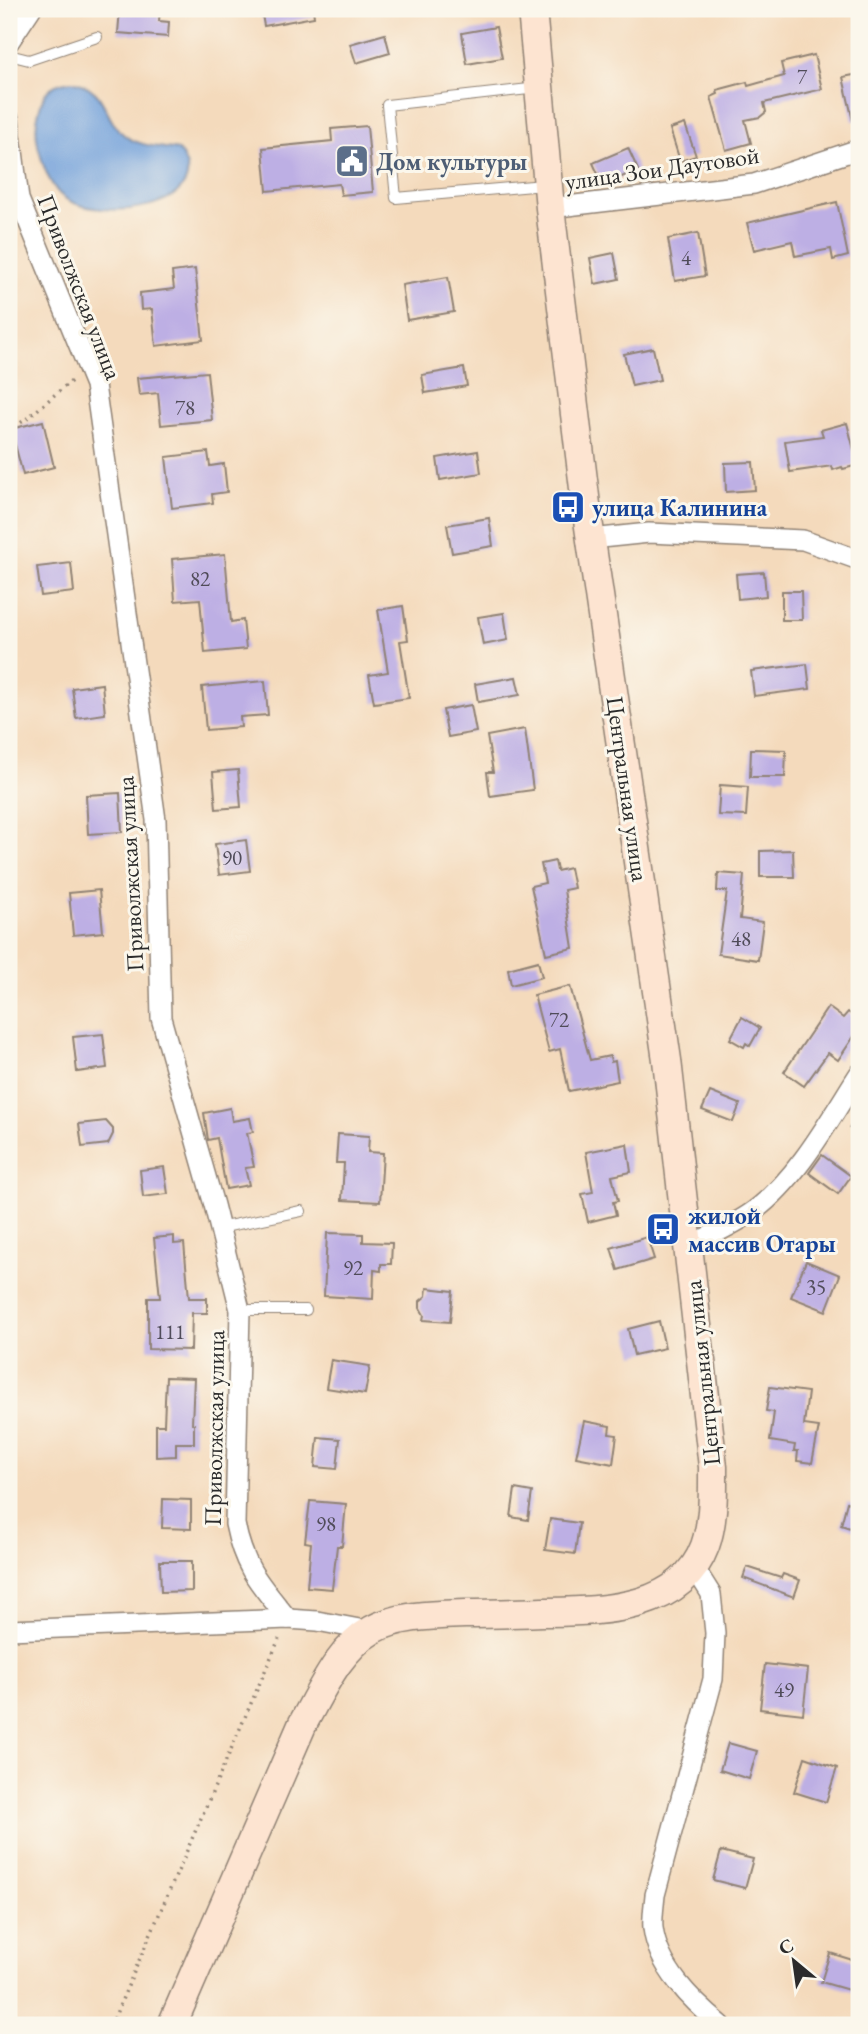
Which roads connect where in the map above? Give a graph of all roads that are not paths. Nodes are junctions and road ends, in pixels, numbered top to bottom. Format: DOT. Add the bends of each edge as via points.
graph roads {
  1 [pos="31,9"];
  2 [pos="532,9"];
  3 [pos="97,37"];
  4 [pos="9,42"];
  5 [pos="9,55"];
  6 [pos="539,88"];
  7 [pos="9,119"];
  8 [pos="859,149"];
  9 [pos="549,196"];
  10 [pos="591,539"];
  11 [pos="859,560"];
  12 [pos="859,1074"];
  13 [pos="301,1211"];
  14 [pos="219,1228"];
  15 [pos="689,1246"];
  16 [pos="240,1310"];
  17 [pos="306,1310"];
  18 [pos="694,1567"];
  19 [pos="288,1619"];
  20 [pos="9,1630"];
  21 [pos="370,1631"];
  22 [pos="172,2025"];
  23 [pos="722,2025"];
  1 -- 4 [label="street"];
  2 -- 6 [label="street, Центральная улица"];
  3 -- 5 [label="lane" via="29,60"];
  6 -- 9 [label="street, Центральная улица"];
  6 -- 9 [label="lane" via="387,106 396,198"];
  7 -- 14 [label="street, Приволжская улица" via="19,199 95,385 156,820 161,1018"];
  8 -- 9 [label="street, улица Зои Даутовой" via="754,184"];
  9 -- 10 [label="street, Центральная улица"];
  10 -- 11 [label="street" via="649,533 803,540"];
  10 -- 15 [label="street, Центральная улица" via="667,1060"];
  12 -- 15 [label="street" via="785,1182 755,1210"];
  13 -- 14 [label="lane"];
  14 -- 16 [label="street, Приволжская улица"];
  15 -- 18 [label="street, Центральная улица" via="713,1467 713,1510 705,1546"];
  16 -- 17 [label="lane"];
  16 -- 19 [label="street, Приволжская улица" via="235,1524 250,1571"];
  18 -- 21 [label="street" via="643,1602 604,1611 431,1615"];
  18 -- 23 [label="street" via="711,1594 713,1679 655,1895 653,1928 668,1969 699,2007"];
  19 -- 20 [label="street"];
  19 -- 21 [label="street"];
  21 -- 22 [label="street" via="329,1676 303,1723"];
}
